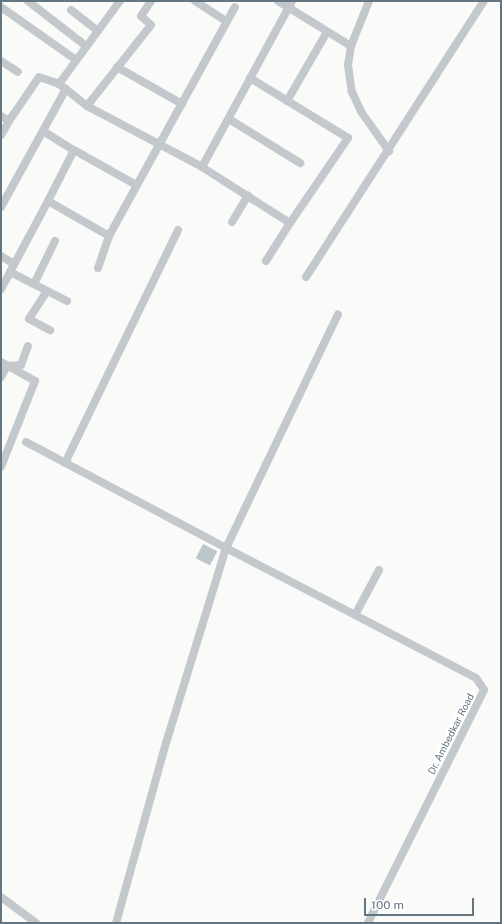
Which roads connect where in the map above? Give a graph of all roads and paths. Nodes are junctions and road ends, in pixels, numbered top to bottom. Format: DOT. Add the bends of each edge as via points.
graph roads {
  1 [pos="28,1"];
  2 [pos="120,1"];
  3 [pos="151,1"];
  4 [pos="195,1"];
  5 [pos="278,1"];
  6 [pos="292,1"];
  7 [pos="369,1"];
  8 [pos="484,1"];
  9 [pos="1,7"];
  10 [pos="235,7"];
  11 [pos="288,9"];
  12 [pos="71,10"];
  13 [pos="227,22"];
  14 [pos="98,31"];
  15 [pos="327,32"];
  16 [pos="86,46"];
  17 [pos="351,46"];
  18 [pos="76,60"];
  19 [pos="1,61"];
  20 [pos="117,67"];
  21 [pos="18,72"];
  22 [pos="32,72"];
  23 [pos="39,77"];
  24 [pos="250,78"];
  25 [pos="59,84"];
  26 [pos="66,89"];
  27 [pos="287,101"];
  28 [pos="182,104"];
  29 [pos="87,106"];
  30 [pos="1,116"];
  31 [pos="229,119"];
  32 [pos="9,121"];
  33 [pos="43,131"];
  34 [pos="1,135"];
  35 [pos="160,143"];
  36 [pos="74,150"];
  37 [pos="389,151"];
  38 [pos="300,162"];
  39 [pos="202,167"];
  40 [pos="136,185"];
  41 [pos="248,196"];
  42 [pos="48,201"];
  43 [pos="1,207"];
  44 [pos="232,222"];
  45 [pos="290,223"];
  46 [pos="178,230"];
  47 [pos="109,236"];
  48 [pos="55,241"];
  49 [pos="1,256"];
  50 [pos="266,260"];
  51 [pos="14,264"];
  52 [pos="98,268"];
  53 [pos="10,272"];
  54 [pos="306,277"];
  55 [pos="34,284"];
  56 [pos="1,289"];
  57 [pos="47,291"];
  58 [pos="67,301"];
  59 [pos="338,314"];
  60 [pos="50,330"];
  61 [pos="28,346"];
  62 [pos="4,364"];
  63 [pos="1,377"];
  64 [pos="26,442"];
  65 [pos="65,463"];
  66 [pos="1,467"];
  67 [pos="226,548"];
  68 [pos="379,570"];
  69 [pos="354,615"];
  70 [pos="1,897"];
  71 [pos="36,923"];
  72 [pos="116,923"];
  73 [pos="368,923"];
  1 -- 16 [label="street"];
  2 -- 14 [label="street"];
  3 -- 20 [label="street" via="141,16 151,25"];
  4 -- 13 [label="street"];
  5 -- 11 [label="street"];
  6 -- 11 [label="street"];
  7 -- 17 [label="street"];
  8 -- 37 [label="street"];
  9 -- 18 [label="street"];
  10 -- 13 [label="street"];
  11 -- 15 [label="street"];
  11 -- 24 [label="street"];
  12 -- 14 [label="street"];
  13 -- 28 [label="street"];
  14 -- 16 [label="street"];
  15 -- 17 [label="street"];
  15 -- 27 [label="street"];
  16 -- 18 [label="street"];
  17 -- 37 [label="street" via="348,65 352,92 362,113"];
  18 -- 25 [label="street"];
  19 -- 21 [label="street"];
  20 -- 28 [label="street"];
  20 -- 29 [label="street"];
  22 -- 23 [label="street"];
  23 -- 25 [label="street"];
  23 -- 32 [label="street"];
  24 -- 27 [label="street"];
  24 -- 31 [label="street"];
  25 -- 26 [label="street"];
  26 -- 29 [label="street"];
  26 -- 33 [label="street"];
  27 -- 45 [label="street" via="348,138"];
  28 -- 35 [label="street"];
  29 -- 35 [label="street"];
  30 -- 32 [label="street"];
  31 -- 38 [label="street"];
  31 -- 39 [label="street"];
  32 -- 34 [label="street"];
  33 -- 36 [label="street"];
  33 -- 43 [label="street"];
  35 -- 39 [label="street"];
  35 -- 40 [label="street"];
  36 -- 40 [label="street"];
  36 -- 42 [label="street"];
  37 -- 54 [label="street"];
  39 -- 41 [label="street"];
  40 -- 47 [label="street"];
  41 -- 44 [label="street"];
  41 -- 45 [label="street"];
  42 -- 47 [label="street"];
  42 -- 51 [label="street"];
  45 -- 50 [label="street"];
  46 -- 65 [label="street"];
  47 -- 52 [label="street"];
  48 -- 55 [label="street"];
  49 -- 51 [label="street"];
  51 -- 53 [label="street"];
  53 -- 55 [label="street"];
  53 -- 56 [label="street"];
  55 -- 57 [label="street"];
  57 -- 58 [label="street"];
  57 -- 60 [label="street" via="29,319"];
  59 -- 67 [label="street"];
  61 -- 62 [label="street" via="21,365"];
  62 -- 63 [label="street"];
  62 -- 66 [label="street" via="35,381"];
  64 -- 65 [label="street"];
  65 -- 67 [label="street"];
  67 -- 69 [label="street"];
  67 -- 72 [label="street" via="168,736"];
  68 -- 69 [label="street"];
  69 -- 73 [label="street, Dr. Ambedkar Road" via="476,678 484,690"];
  70 -- 71 [label="street"];
}
